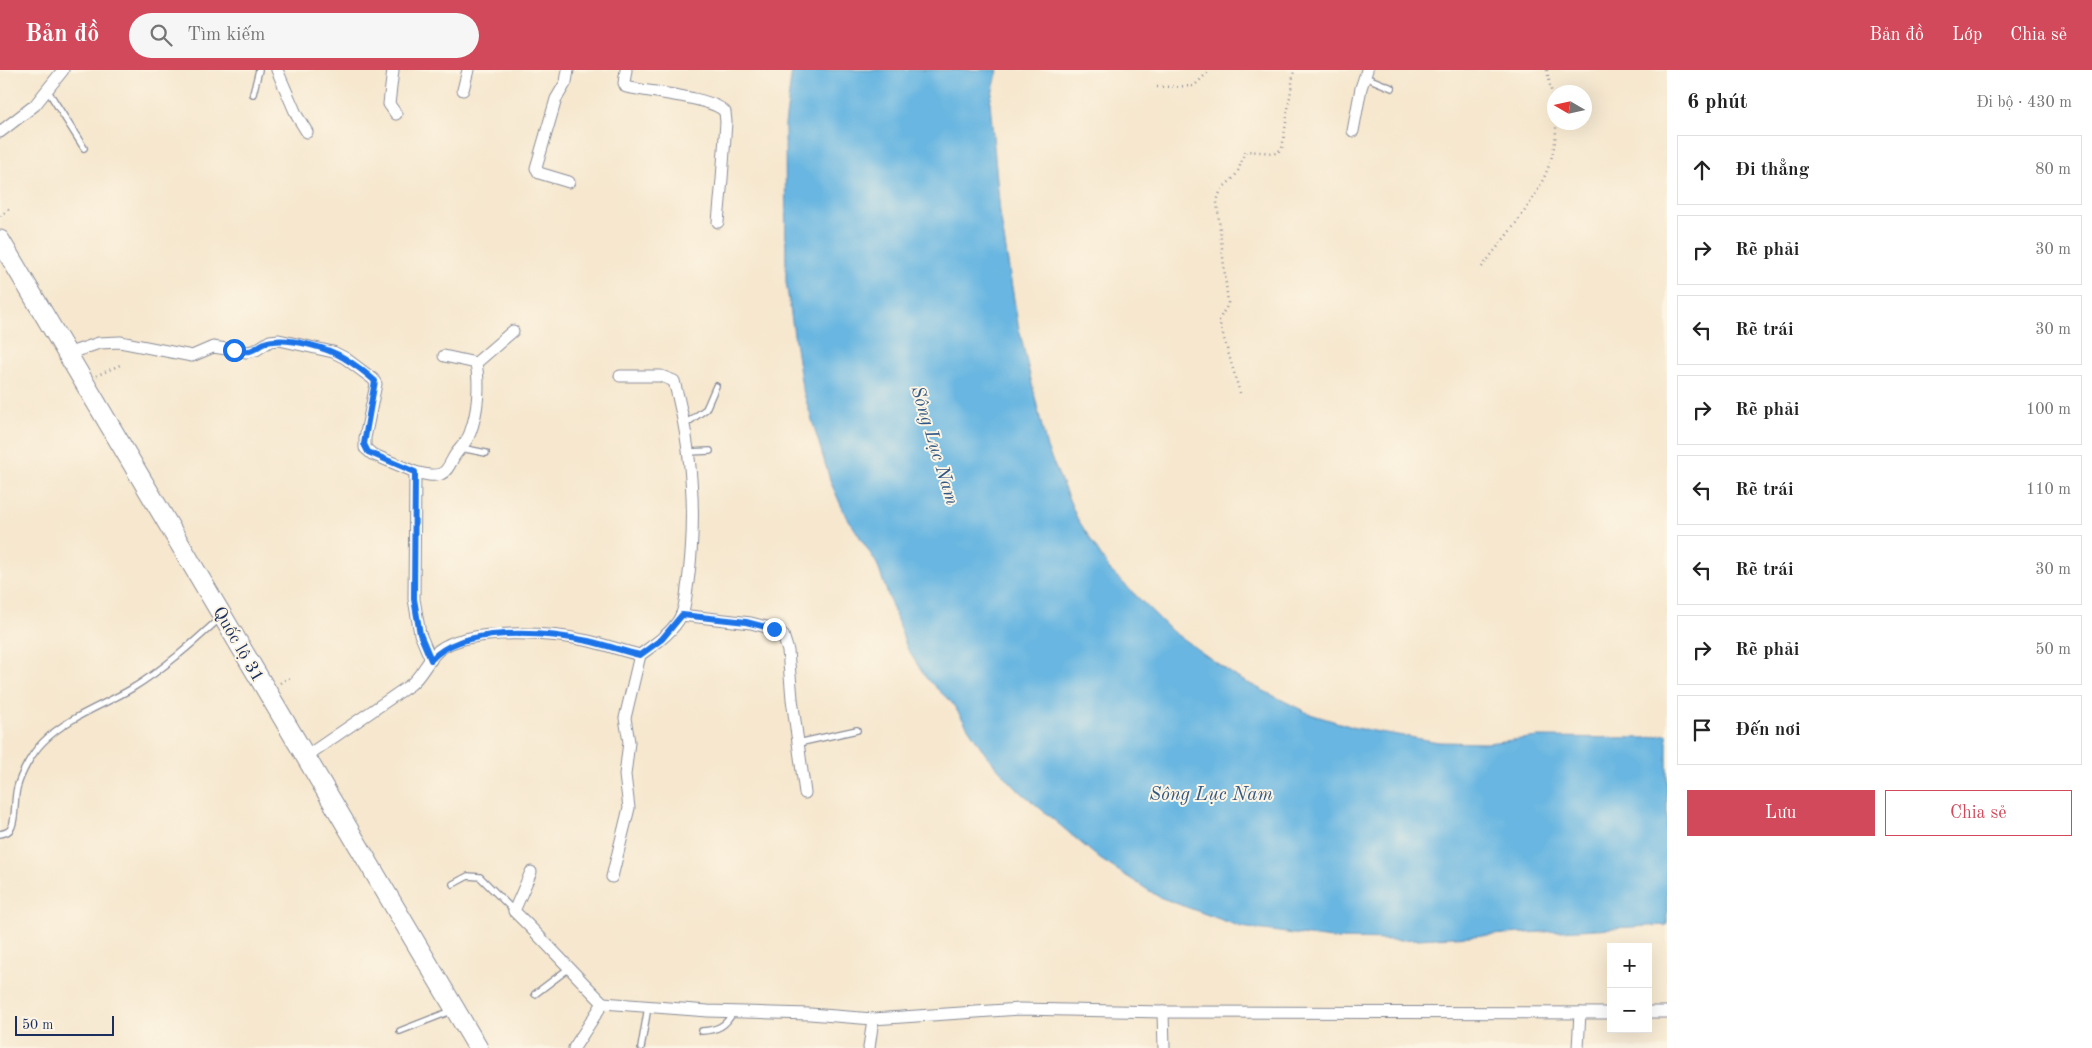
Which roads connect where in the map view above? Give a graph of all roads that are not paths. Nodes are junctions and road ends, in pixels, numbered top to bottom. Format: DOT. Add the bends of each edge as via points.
graph roads {
  1 [pos="63,70"];
  2 [pos="259,70"];
  3 [pos="277,70"];
  4 [pos="393,70"];
  5 [pos="468,70"];
  6 [pos="568,70"];
  7 [pos="626,70"];
  8 [pos="1366,73"];
  9 [pos="1392,88"];
  10 [pos="463,90"];
  11 [pos="48,91"];
  12 [pos="253,94"];
  13 [pos="396,114"];
  14 [pos="1353,130"];
  15 [pos="0,132"];
  16 [pos="307,132"];
  17 [pos="84,148"];
  18 [pos="569,182"];
  19 [pos="718,222"];
  20 [pos="0,240"];
  21 [pos="513,331"];
  22 [pos="67,354"];
  23 [pos="444,356"];
  24 [pos="476,363"];
  25 [pos="620,376"];
  26 [pos="716,386"];
  27 [pos="684,425"];
  28 [pos="461,448"];
  29 [pos="710,451"];
  30 [pos="689,452"];
  31 [pos="486,453"];
  32 [pos="415,472"];
  33 [pos="223,615"];
  34 [pos="682,615"];
  35 [pos="640,655"];
  36 [pos="431,660"];
  37 [pos="857,730"];
  38 [pos="798,743"];
  39 [pos="305,757"];
  40 [pos="805,793"];
  41 [pos="0,834"];
  42 [pos="531,872"];
  43 [pos="612,876"];
  44 [pos="453,884"];
  45 [pos="514,912"];
  46 [pos="568,969"];
  47 [pos="535,994"];
  48 [pos="603,1003"];
  49 [pos="648,1007"];
  50 [pos="455,1009"];
  51 [pos="733,1012"];
  52 [pos="1163,1012"];
  53 [pos="1652,1012"];
  54 [pos="1667,1012"];
  55 [pos="1580,1013"];
  56 [pos="1607,1013"];
  57 [pos="873,1019"];
  58 [pos="400,1031"];
  59 [pos="702,1031"];
  60 [pos="478,1048"];
  61 [pos="574,1048"];
  62 [pos="641,1048"];
  63 [pos="870,1048"];
  64 [pos="1164,1048"];
  65 [pos="1578,1048"];
  1 -- 11 [label="street"];
  2 -- 12 [label="lane"];
  3 -- 16 [label="street"];
  4 -- 13 [label="street" via="389,104"];
  5 -- 10 [label="street"];
  6 -- 18 [label="street" via="536,168 539,173"];
  7 -- 19 [label="street" via="626,87 686,98 716,106 724,112 726,122"];
  8 -- 9 [label="lane"];
  8 -- 14 [label="street"];
  11 -- 15 [label="street"];
  11 -- 17 [label="lane"];
  20 -- 22 [label="highway, Quốc lộ 31"];
  21 -- 24 [label="street"];
  22 -- 32 [label="street" via="99,343 120,342 192,356 213,347 247,352 279,340 332,352 375,381 365,448"];
  22 -- 33 [label="highway, Quốc lộ 31"];
  23 -- 24 [label="street"];
  24 -- 28 [label="street" via="478,383 473,423"];
  25 -- 27 [label="street" via="661,376 674,381"];
  26 -- 27 [label="lane" via="706,409"];
  27 -- 30 [label="street"];
  28 -- 31 [label="lane"];
  28 -- 32 [label="street" via="439,475"];
  29 -- 30 [label="lane"];
  30 -- 34 [label="street" via="692,537"];
  32 -- 36 [label="street" via="414,599 420,634"];
  33 -- 39 [label="highway, Quốc lộ 31"];
  33 -- 41 [label="lane" via="189,646 132,688 49,736 22,776 9,831"];
  34 -- 35 [label="street" via="662,639"];
  34 -- 38 [label="street" via="751,623 783,635 788,651"];
  35 -- 36 [label="street" via="559,636 455,642"];
  35 -- 43 [label="street" via="625,718 629,808"];
  36 -- 39 [label="street" via="418,679"];
  37 -- 38 [label="lane"];
  38 -- 40 [label="street"];
  39 -- 50 [label="highway, Quốc lộ 31" via="437,985"];
  42 -- 45 [label="street"];
  44 -- 45 [label="lane" via="468,876 480,877"];
  45 -- 46 [label="street" via="553,949"];
  46 -- 47 [label="lane"];
  46 -- 48 [label="street"];
  48 -- 49 [label="street"];
  48 -- 61 [label="street"];
  49 -- 51 [label="street"];
  49 -- 62 [label="lane"];
  50 -- 58 [label="lane"];
  50 -- 60 [label="highway, Quốc lộ 31"];
  51 -- 57 [label="street"];
  51 -- 59 [label="lane" via="721,1027"];
  52 -- 55 [label="street"];
  52 -- 57 [label="street" via="1020,1009"];
  52 -- 64 [label="street"];
  53 -- 54 [label="street"];
  55 -- 56 [label="street"];
  55 -- 65 [label="street"];
  57 -- 63 [label="street"];
}
